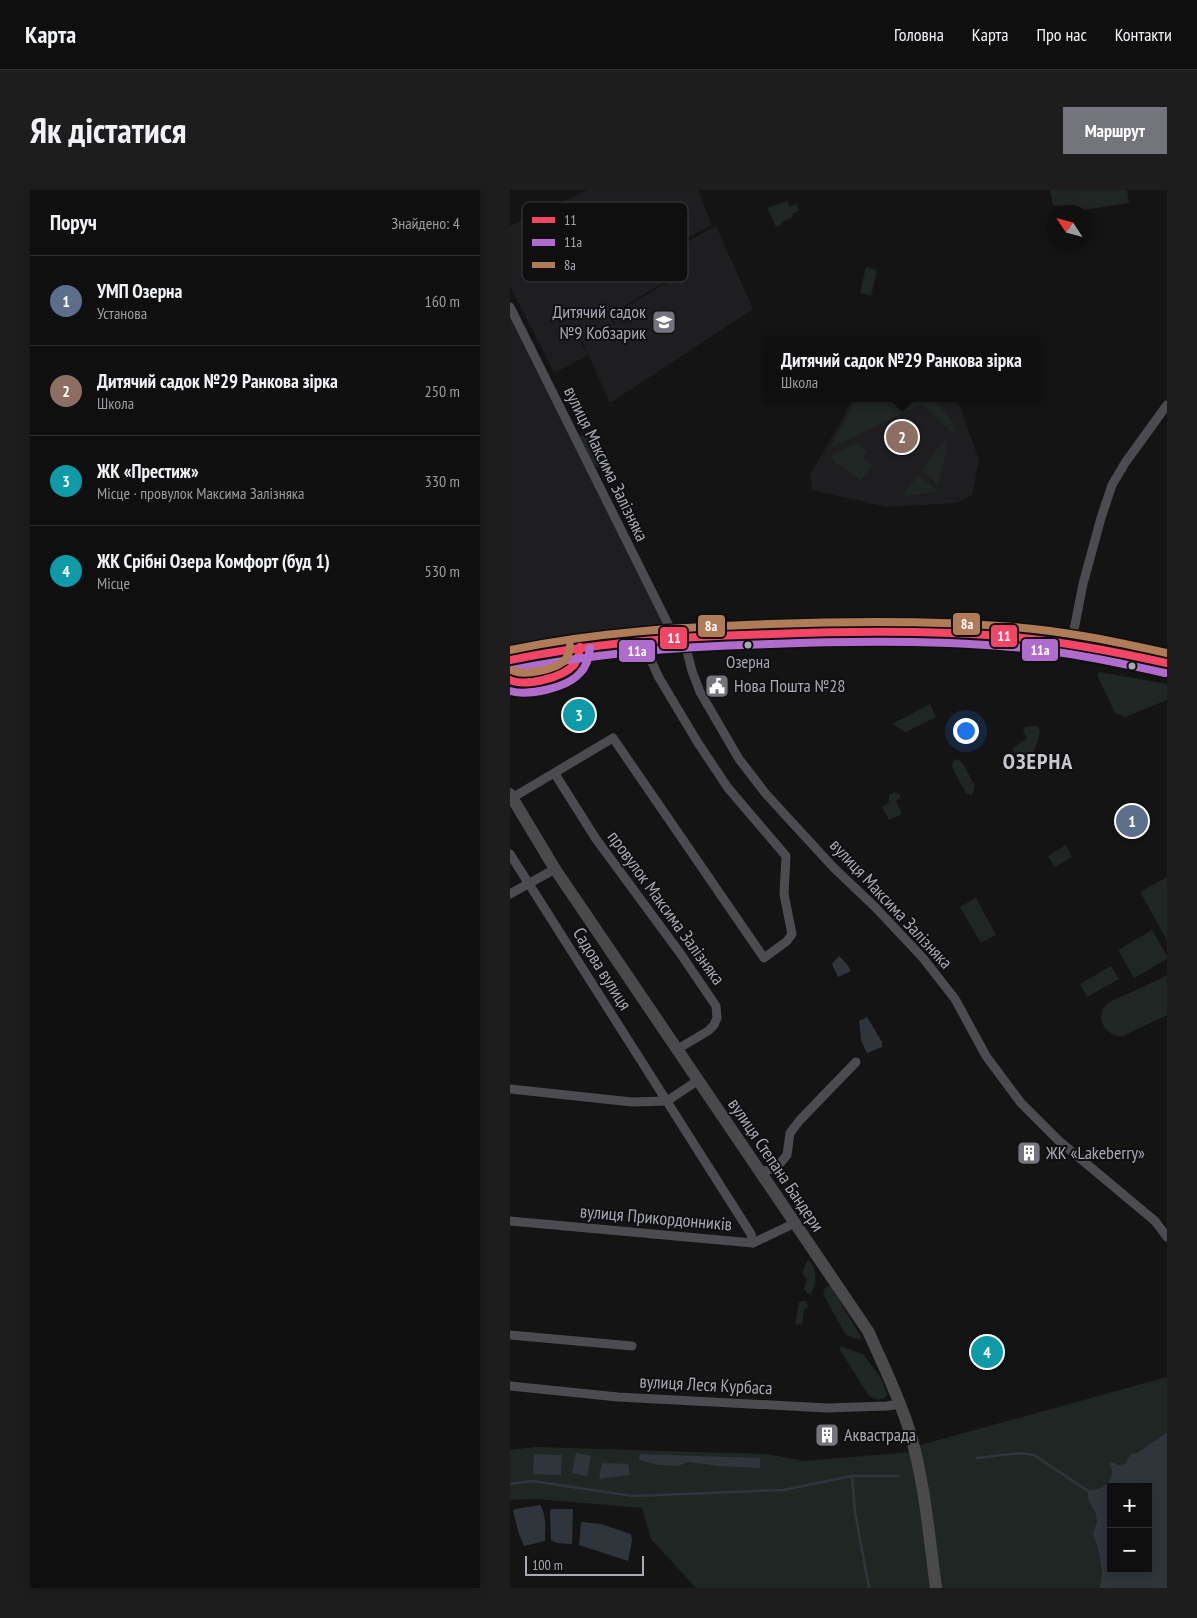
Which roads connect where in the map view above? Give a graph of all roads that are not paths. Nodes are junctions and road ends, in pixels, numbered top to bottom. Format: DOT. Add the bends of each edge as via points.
graph roads {
  1 [pos="510,307"];
  2 [pos="1167,404"];
  3 [pos="678,636"];
  4 [pos="642,640"];
  5 [pos="1071,645"];
  6 [pos="580,647"];
  7 [pos="510,660"];
  8 [pos="1167,663"];
  9 [pos="510,680"];
  10 [pos="555,774"];
  11 [pos="511,796"];
  12 [pos="510,854"];
  13 [pos="554,869"];
  14 [pos="529,883"];
  15 [pos="510,894"];
  16 [pos="676,1050"];
  17 [pos="856,1062"];
  18 [pos="697,1081"];
  19 [pos="510,1089"];
  20 [pos="667,1101"];
  21 [pos="761,1172"];
  22 [pos="510,1221"];
  23 [pos="795,1223"];
  24 [pos="1167,1237"];
  25 [pos="753,1243"];
  26 [pos="510,1335"];
  27 [pos="632,1346"];
  28 [pos="510,1386"];
  29 [pos="900,1404"];
  30 [pos="936,1588"];
  1 -- 3 [label="street, вулиця Максима Залізняка"];
  2 -- 5 [label="street" via="1112,485 1083,584"];
  3 -- 4 [label="main road"];
  3 -- 5 [label="main road" via="936,632"];
  3 -- 24 [label="street, вулиця Максима Залізняка" via="700,692 739,759 766,794 924,958 955,999 986,1056 1021,1103 1058,1140 1154,1220"];
  4 -- 6 [label="main road"];
  4 -- 10 [label="street" via="658,676 723,780 786,856 784,894 792,934 764,958 613,738"];
  5 -- 8 [label="main road"];
  6 -- 7 [label="main road"];
  6 -- 9 [label="street" via="580,654 562,675 523,683"];
  10 -- 11 [label="street"];
  10 -- 16 [label="street, провулок Максима Залізняка" via="596,840 716,1006 714,1025"];
  11 -- 13 [label="main road, вулиця Степана Бандери"];
  12 -- 14 [label="street, Садова вулиця"];
  13 -- 14 [label="street"];
  13 -- 16 [label="main road, вулиця Степана Бандери"];
  14 -- 15 [label="street"];
  14 -- 20 [label="street, Садова вулиця"];
  16 -- 18 [label="main road, вулиця Степана Бандери"];
  17 -- 21 [label="street" via="790,1133 787,1155 776,1168"];
  18 -- 20 [label="street"];
  18 -- 21 [label="main road, вулиця Степана Бандери"];
  19 -- 20 [label="street" via="632,1102"];
  20 -- 25 [label="street, Садова вулиця" via="751,1234"];
  21 -- 23 [label="main road, вулиця Степана Бандери"];
  22 -- 25 [label="street, вулиця Прикордонників"];
  23 -- 25 [label="street, вулиця Прикордонників"];
  23 -- 29 [label="main road, вулиця Степана Бандери" via="868,1331"];
  26 -- 27 [label="street, вулиця Леся Курбаса"];
  28 -- 29 [label="street, вулиця Леся Курбаса" via="618,1397 827,1408"];
  29 -- 30 [label="main road, вулиця Степана Бандери" via="921,1481"];
}
